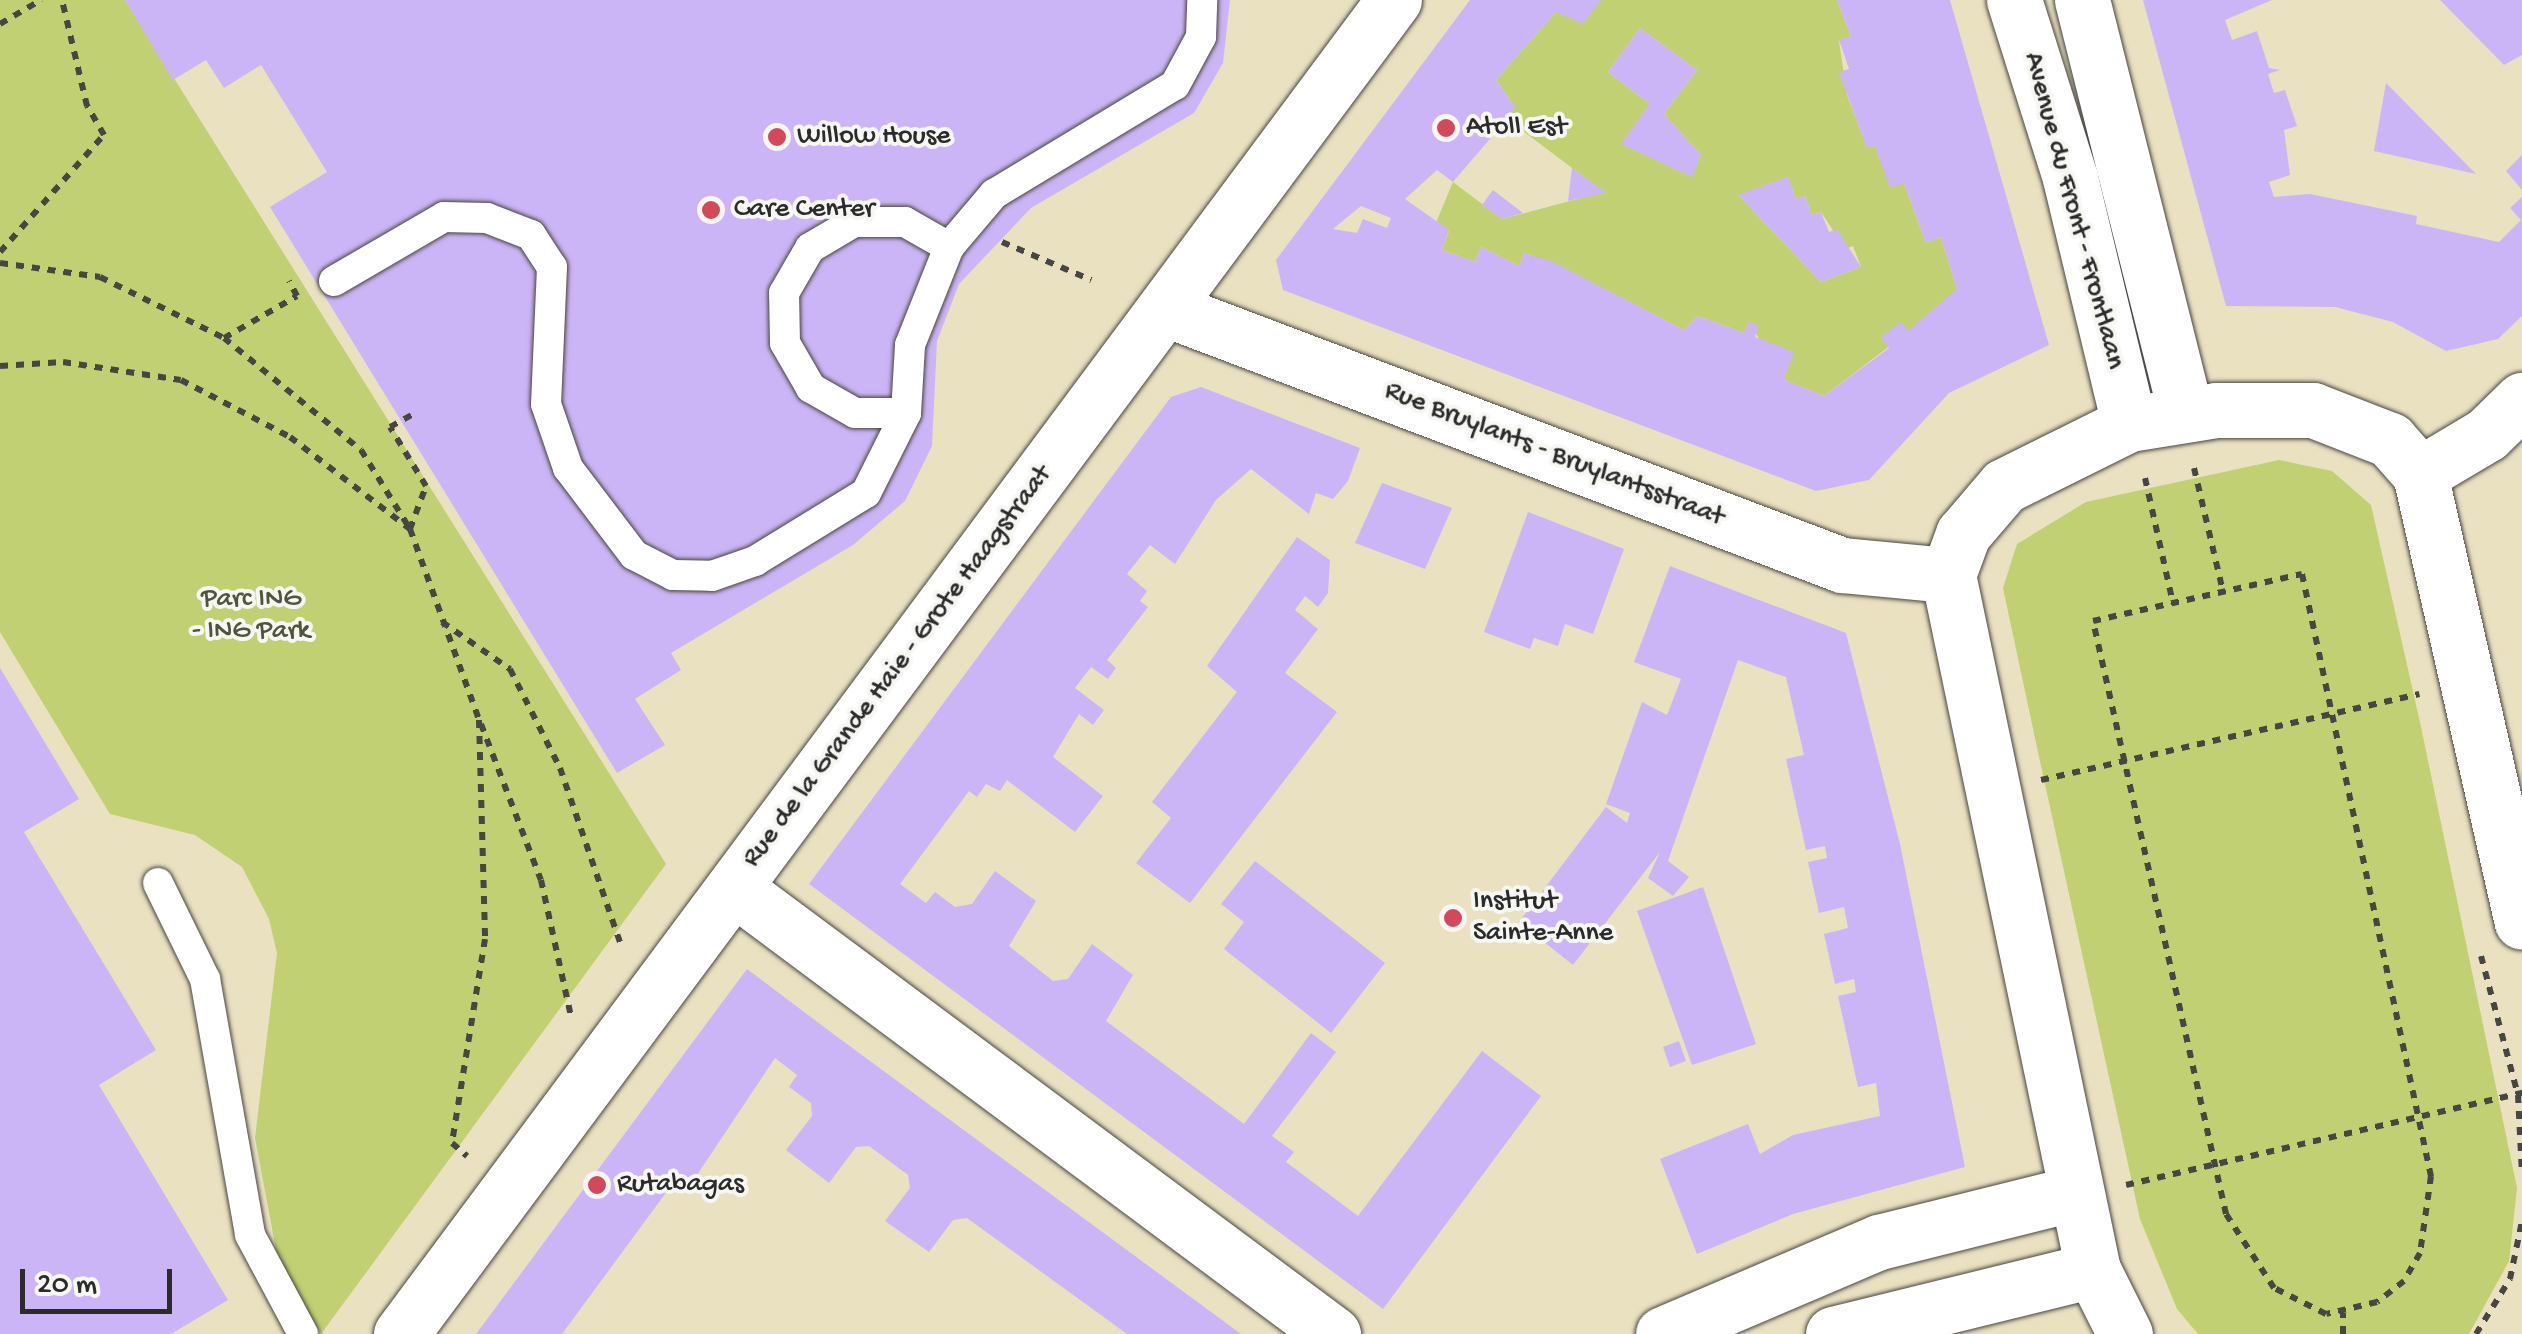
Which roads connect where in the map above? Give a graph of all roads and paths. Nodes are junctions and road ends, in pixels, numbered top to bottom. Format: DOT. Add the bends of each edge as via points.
graph roads {
  1 [pos="40,0"];
  2 [pos="62,0"];
  3 [pos="1202,0"];
  4 [pos="1394,0"];
  5 [pos="2014,0"];
  6 [pos="2082,0"];
  7 [pos="0,24"];
  8 [pos="949,248"];
  9 [pos="1015,251"];
  10 [pos="0,252"];
  11 [pos="0,263"];
  12 [pos="1091,280"];
  13 [pos="334,282"];
  14 [pos="290,299"];
  15 [pos="1166,308"];
  16 [pos="224,338"];
  17 [pos="0,366"];
  18 [pos="2522,400"];
  19 [pos="417,412"];
  20 [pos="906,413"];
  21 [pos="2186,414"];
  22 [pos="2128,424"];
  23 [pos="2206,464"];
  24 [pos="2194,467"];
  25 [pos="2178,470"];
  26 [pos="2162,474"];
  27 [pos="2420,474"];
  28 [pos="2146,478"];
  29 [pos="2130,482"];
  30 [pos="410,529"];
  31 [pos="1948,575"];
  32 [pos="2223,592"];
  33 [pos="2173,603"];
  34 [pos="440,622"];
  35 [pos="2421,674"];
  36 [pos="2425,692"];
  37 [pos="2429,711"];
  38 [pos="2333,714"];
  39 [pos="480,720"];
  40 [pos="2124,761"];
  41 [pos="2030,782"];
  42 [pos="158,882"];
  43 [pos="734,888"];
  44 [pos="2499,928"];
  45 [pos="620,942"];
  46 [pos="571,1018"];
  47 [pos="2520,1094"];
  48 [pos="2422,1118"];
  49 [pos="468,1157"];
  50 [pos="2214,1165"];
  51 [pos="2522,1174"];
  52 [pos="2097,1190"];
  53 [pos="2522,1221"];
  54 [pos="2093,1270"];
  55 [pos="2343,1313"];
  56 [pos="302,1334"];
  57 [pos="401,1334"];
  58 [pos="1333,1334"];
  59 [pos="1663,1334"];
  60 [pos="1833,1334"];
  61 [pos="2124,1334"];
  62 [pos="2343,1334"];
  63 [pos="2476,1334"];
  1 -- 7 [label="path"];
  2 -- 10 [label="path" via="88,106 104,136"];
  3 -- 8 [label="lane" via="1201,38 1175,85 994,194"];
  4 -- 15 [label="street, Rue de la Grande Haie - Grote Haagstraat"];
  5 -- 22 [label="street, Avenue du Front - Frontlaan" via="2070,178"];
  6 -- 21 [label="street"];
  8 -- 20 [label="lane" via="910,345"];
  8 -- 20 [label="lane" via="905,222 854,222 810,248 784,292 785,344 811,388 856,413"];
  9 -- 12 [label="path"];
  11 -- 16 [label="path" via="100,277"];
  13 -- 20 [label="lane" via="444,217 487,218 531,235 552,267 546,404 568,468 634,555 673,575 712,576 755,561 866,493"];
  14 -- 16 [label="path"];
  15 -- 31 [label="street, Rue Bruylants - Bruylantsstraat" via="1842,565"];
  15 -- 43 [label="street, Rue de la Grande Haie - Grote Haagstraat"];
  16 -- 30 [label="path" via="361,450"];
  17 -- 30 [label="path" via="63,362 181,380 290,437"];
  18 -- 27 [label="street" via="2474,444"];
  19 -- 30 [label="path" via="390,428 426,486"];
  21 -- 22 [label="street"];
  21 -- 27 [label="street" via="2275,407 2338,415 2390,440"];
  22 -- 31 [label="street" via="2004,486 1963,534"];
  23 -- 24 [label="path"];
  24 -- 25 [label="path"];
  24 -- 32 [label="path"];
  26 -- 28 [label="path"];
  27 -- 44 [label="street"];
  28 -- 29 [label="path"];
  28 -- 33 [label="path"];
  30 -- 34 [label="path"];
  31 -- 52 [label="street"];
  32 -- 33 [label="path"];
  32 -- 38 [label="path" via="2302,574"];
  33 -- 40 [label="path" via="2092,622"];
  34 -- 39 [label="path"];
  34 -- 45 [label="path" via="510,669 560,768"];
  35 -- 36 [label="path"];
  36 -- 37 [label="path"];
  36 -- 38 [label="path"];
  38 -- 40 [label="path"];
  38 -- 48 [label="path"];
  39 -- 46 [label="path" via="542,880"];
  39 -- 49 [label="path" via="485,939 452,1143"];
  40 -- 41 [label="path"];
  40 -- 50 [label="path"];
  42 -- 56 [label="lane" via="205,978 250,1236"];
  43 -- 57 [label="street, Rue de la Grande Haie - Grote Haagstraat"];
  43 -- 58 [label="street"];
  44 -- 47 [label="path"];
  47 -- 48 [label="path"];
  47 -- 51 [label="path"];
  48 -- 50 [label="path"];
  48 -- 55 [label="path" via="2431,1193 2420,1253 2404,1281"];
  50 -- 52 [label="path"];
  50 -- 55 [label="path" via="2226,1214 2257,1270 2301,1308"];
  52 -- 54 [label="street"];
  52 -- 59 [label="street" via="1879,1242"];
  53 -- 63 [label="path" via="2510,1278"];
  54 -- 60 [label="street"];
  54 -- 61 [label="street"];
  55 -- 62 [label="path"];
}
